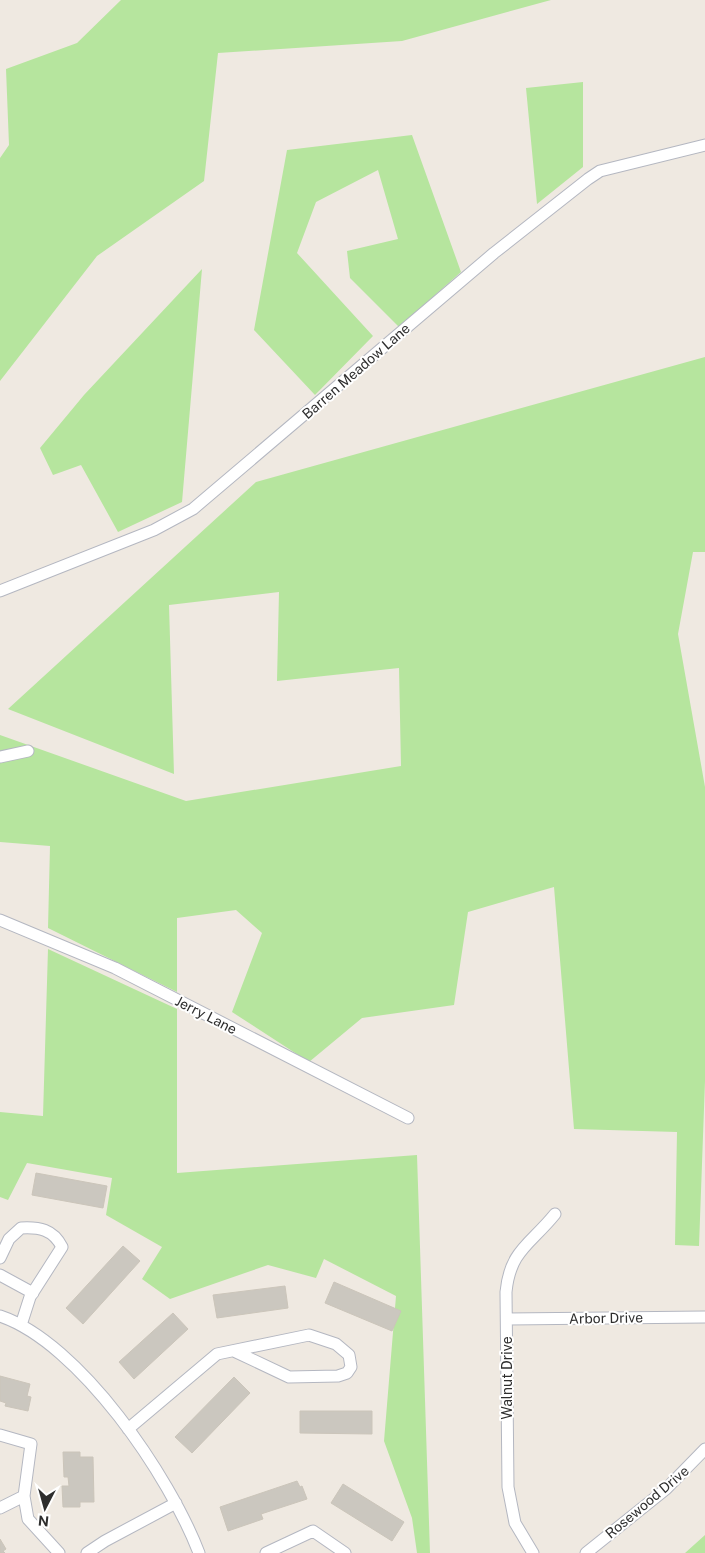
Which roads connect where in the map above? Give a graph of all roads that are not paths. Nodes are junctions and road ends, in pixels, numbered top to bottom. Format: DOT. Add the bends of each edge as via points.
graph roads {
  1 [pos="705,145"];
  2 [pos="0,591"];
  3 [pos="28,751"];
  4 [pos="0,757"];
  5 [pos="0,920"];
  6 [pos="408,1118"];
  7 [pos="556,1214"];
  8 [pos="0,1258"];
  9 [pos="0,1275"];
  10 [pos="33,1293"];
  11 [pos="0,1316"];
  12 [pos="705,1317"];
  13 [pos="507,1319"];
  14 [pos="21,1325"];
  15 [pos="234,1351"];
  16 [pos="128,1429"];
  17 [pos="0,1435"];
  18 [pos="705,1449"];
  19 [pos="24,1496"];
  20 [pos="176,1503"];
  21 [pos="0,1508"];
  22 [pos="94,1551"];
  23 [pos="59,1553"];
  24 [pos="199,1553"];
  25 [pos="266,1553"];
  26 [pos="345,1553"];
  27 [pos="533,1553"];
  28 [pos="586,1553"];
  1 -- 2 [label="street, Barren Meadow Lane" via="600,172 588,179 494,253 192,508 154,530"];
  3 -- 4 [label="street"];
  5 -- 6 [label="street, Jerry Lane" via="115,968"];
  7 -- 13 [label="street, Walnut Drive" via="515,1257 508,1276"];
  8 -- 10 [label="street" via="9,1238 21,1228 39,1227 57,1236 62,1247"];
  9 -- 10 [label="street"];
  10 -- 14 [label="street"];
  11 -- 14 [label="street"];
  12 -- 13 [label="street, Arbor Drive"];
  13 -- 27 [label="street, Walnut Drive" via="509,1496 516,1523"];
  14 -- 16 [label="street" via="75,1369"];
  15 -- 15 [label="street" via="289,1377 338,1376 352,1367 349,1355 336,1344 309,1336"];
  15 -- 16 [label="street" via="217,1354"];
  16 -- 20 [label="street"];
  17 -- 19 [label="street" via="31,1444"];
  18 -- 28 [label="street, Rosewood Drive" via="666,1489"];
  19 -- 21 [label="street"];
  19 -- 23 [label="street" via="28,1519"];
  20 -- 22 [label="street"];
  20 -- 24 [label="street"];
  25 -- 26 [label="street" via="313,1531"];
}
